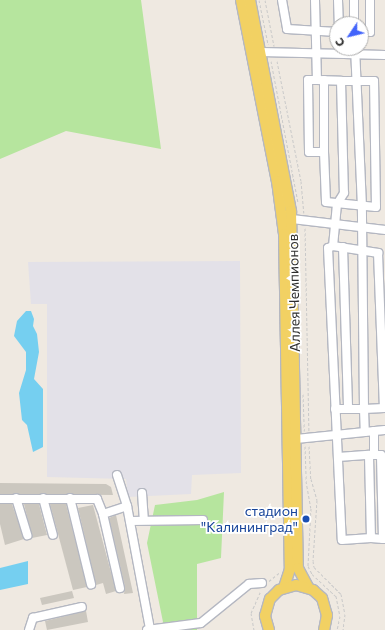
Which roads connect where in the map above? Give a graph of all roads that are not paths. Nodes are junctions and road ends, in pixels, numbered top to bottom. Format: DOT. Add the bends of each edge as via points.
graph roads {
  1 [pos="241,0"];
  2 [pos="250,0"];
  3 [pos="282,0"];
  4 [pos="315,0"];
  5 [pos="338,0"];
  6 [pos="354,0"];
  7 [pos="370,0"];
  8 [pos="339,16"];
  9 [pos="354,16"];
  10 [pos="329,32"];
  11 [pos="369,32"];
  12 [pos="317,33"];
  13 [pos="261,52"];
  14 [pos="329,52"];
  15 [pos="318,53"];
  16 [pos="369,53"];
  17 [pos="385,55"];
  18 [pos="355,56"];
  19 [pos="320,80"];
  20 [pos="357,80"];
  21 [pos="341,81"];
  22 [pos="324,152"];
  23 [pos="337,204"];
  24 [pos="362,207"];
  25 [pos="292,219"];
  26 [pos="336,224"];
  27 [pos="360,227"];
  28 [pos="385,230"];
  29 [pos="333,246"];
  30 [pos="344,247"];
  31 [pos="360,250"];
  32 [pos="335,408"];
  33 [pos="348,409"];
  34 [pos="364,409"];
  35 [pos="385,430"];
  36 [pos="374,431"];
  37 [pos="365,432"];
  38 [pos="337,435"];
  39 [pos="296,439"];
  40 [pos="372,455"];
  41 [pos="338,457"];
  42 [pos="117,475"];
  43 [pos="142,493"];
  44 [pos="16,498"];
  45 [pos="43,498"];
  46 [pos="70,498"];
  47 [pos="0,499"];
  48 [pos="127,506"];
  49 [pos="102,514"];
  50 [pos="144,520"];
  51 [pos="203,520"];
  52 [pos="130,521"];
  53 [pos="27,535"];
  54 [pos="54,535"];
  55 [pos="371,538"];
  56 [pos="262,583"];
  57 [pos="91,584"];
  58 [pos="308,587"];
  59 [pos="120,588"];
  60 [pos="284,588"];
  61 [pos="82,606"];
  62 [pos="29,630"];
  63 [pos="148,630"];
  64 [pos="269,630"];
  65 [pos="324,630"];
  1 -- 60 [label="main road, Аллея Чемпионов" via="283,224 290,569"];
  2 -- 13 [label="main road, Аллея Чемпионов"];
  3 -- 12 [label="street" via="287,29"];
  4 -- 12 [label="street"];
  5 -- 8 [label="street"];
  6 -- 9 [label="street"];
  7 -- 11 [label="street"];
  10 -- 12 [label="street"];
  12 -- 15 [label="street"];
  13 -- 15 [label="street"];
  13 -- 25 [label="main road, Аллея Чемпионов"];
  14 -- 15 [label="street"];
  15 -- 19 [label="street"];
  16 -- 17 [label="street"];
  18 -- 20 [label="street"];
  19 -- 21 [label="street"];
  19 -- 22 [label="street"];
  19 -- 22 [label="street" via="308,80 309,152"];
  20 -- 21 [label="street"];
  20 -- 24 [label="street"];
  20 -- 24 [label="street" via="374,81 376,207"];
  21 -- 23 [label="street" via="344,193"];
  22 -- 23 [label="street" via="326,202"];
  23 -- 24 [label="street"];
  23 -- 26 [label="street"];
  24 -- 27 [label="street"];
  25 -- 26 [label="street"];
  25 -- 39 [label="main road, Аллея Чемпионов"];
  26 -- 27 [label="street"];
  26 -- 29 [label="street"];
  27 -- 28 [label="street"];
  27 -- 31 [label="street"];
  29 -- 30 [label="street"];
  29 -- 32 [label="street" via="328,248"];
  30 -- 31 [label="street"];
  30 -- 33 [label="street"];
  31 -- 34 [label="street"];
  31 -- 34 [label="street" via="378,253 384,408"];
  32 -- 33 [label="street"];
  32 -- 38 [label="street"];
  33 -- 34 [label="street"];
  34 -- 37 [label="street"];
  35 -- 36 [label="street"];
  36 -- 37 [label="street"];
  36 -- 40 [label="street"];
  37 -- 38 [label="street"];
  38 -- 39 [label="street"];
  38 -- 41 [label="street"];
  39 -- 58 [label="main road, Аллея Чемпионов" via="298,568"];
  40 -- 41 [label="street"];
  40 -- 55 [label="street"];
  40 -- 55 [label="street" via="381,454 383,538"];
  41 -- 55 [label="street" via="342,540"];
  42 -- 48 [label="street"];
  43 -- 50 [label="street"];
  44 -- 45 [label="street"];
  44 -- 47 [label="street"];
  44 -- 53 [label="street"];
  45 -- 46 [label="street"];
  45 -- 54 [label="street"];
  46 -- 49 [label="street" via="97,499"];
  46 -- 57 [label="street"];
  48 -- 49 [label="street"];
  48 -- 52 [label="street"];
  49 -- 59 [label="street"];
  50 -- 51 [label="street"];
  50 -- 52 [label="street"];
  52 -- 63 [label="street"];
  56 -- 63 [label="street" via="249,584 201,623"];
  58 -- 60 [label="main road" via="296,585"];
  58 -- 65 [label="main road, Аллея Чемпионов" via="318,594 324,604 327,615"];
  60 -- 64 [label="main road, Аллея Чемпионов" via="268,604 265,616"];
  61 -- 62 [label="street" via="33,618"];
}
